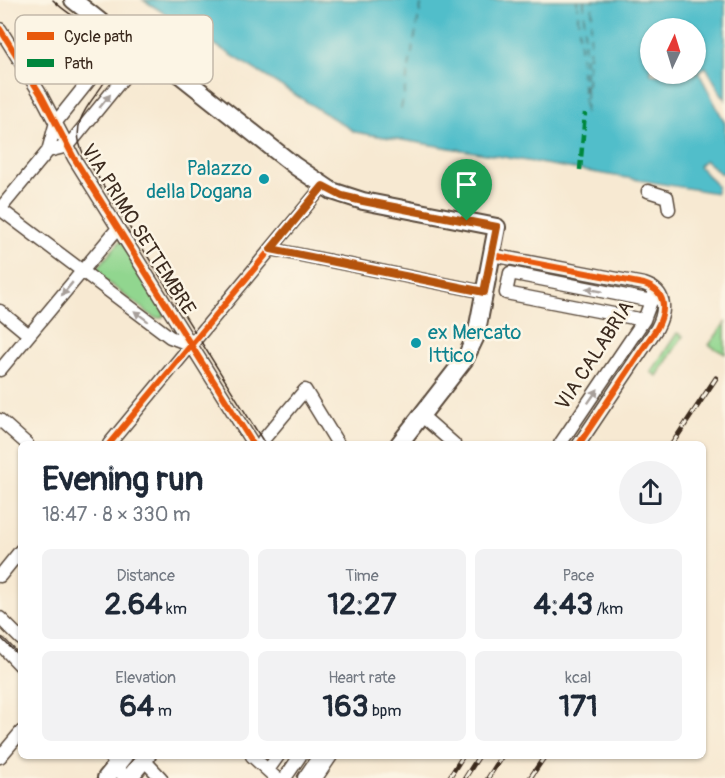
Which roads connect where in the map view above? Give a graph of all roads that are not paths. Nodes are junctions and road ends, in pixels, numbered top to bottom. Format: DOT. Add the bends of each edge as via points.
graph roads {
  1 [pos="74,0"];
  2 [pos="91,15"];
  3 [pos="0,29"];
  4 [pos="15,53"];
  5 [pos="34,84"];
  6 [pos="86,84"];
  7 [pos="118,84"];
  8 [pos="191,84"];
  9 [pos="56,122"];
  10 [pos="68,146"];
  11 [pos="48,151"];
  12 [pos="323,186"];
  13 [pos="648,191"];
  14 [pos="0,209"];
  15 [pos="669,209"];
  16 [pos="118,228"];
  17 [pos="271,249"];
  18 [pos="492,255"];
  19 [pos="82,271"];
  20 [pos="484,292"];
  21 [pos="653,295"];
  22 [pos="0,311"];
  23 [pos="644,320"];
  24 [pos="29,335"];
  25 [pos="191,345"];
  26 [pos="0,369"];
  27 [pos="421,415"];
  28 [pos="0,420"];
  29 [pos="24,441"];
  30 [pos="111,441"];
  31 [pos="257,441"];
  32 [pos="259,441"];
  33 [pos="336,441"];
  34 [pos="401,441"];
  35 [pos="451,441"];
  36 [pos="562,441"];
  37 [pos="581,441"];
  38 [pos="18,554"];
  39 [pos="0,576"];
  40 [pos="0,618"];
  41 [pos="18,636"];
  42 [pos="0,644"];
  43 [pos="18,663"];
  44 [pos="18,736"];
  45 [pos="0,757"];
  46 [pos="255,759"];
  47 [pos="277,759"];
  48 [pos="298,759"];
  49 [pos="317,759"];
  50 [pos="329,759"];
  51 [pos="130,766"];
  52 [pos="272,774"];
  53 [pos="106,778"];
  54 [pos="161,778"];
  55 [pos="285,778"];
  56 [pos="304,778"];
  57 [pos="316,778"];
  1 -- 2 [label="main road"];
  3 -- 4 [label="street, VIA PRIMO SETTEMBRE"];
  5 -- 9 [label="street, VIA PRIMO SETTEMBRE"];
  6 -- 9 [label="street"];
  10 -- 7 [label="street, one-way"];
  8 -- 12 [label="main road"];
  9 -- 10 [label="street, VIA PRIMO SETTEMBRE"];
  9 -- 11 [label="street"];
  10 -- 11 [label="street"];
  10 -- 16 [label="street, VIA PRIMO SETTEMBRE"];
  11 -- 14 [label="street"];
  12 -- 17 [label="street"];
  12 -- 18 [label="main road" via="363,201 497,227"];
  13 -- 15 [label="street" via="667,197"];
  14 -- 19 [label="street"];
  16 -- 19 [label="street"];
  16 -- 25 [label="street, VIA PRIMO SETTEMBRE"];
  17 -- 20 [label="street"];
  17 -- 25 [label="street"];
  18 -- 20 [label="main road"];
  18 -- 21 [label="street" via="644,284"];
  19 -- 24 [label="street, one-way"];
  25 -- 19 [label="street, one-way" via="170,337"];
  20 -- 27 [label="main road" via="471,349"];
  21 -- 23 [label="street, VIA CALABRIA"];
  21 -- 23 [label="street, one-way" via="510,273 506,293"];
  21 -- 37 [label="street, VIA CALABRIA" via="661,295 664,303 660,322"];
  22 -- 24 [label="street"];
  36 -- 23 [label="street, VIA CALABRIA, one-way"];
  24 -- 26 [label="street"];
  25 -- 30 [label="street"];
  25 -- 31 [label="street, VIA PRIMO SETTEMBRE"];
  27 -- 34 [label="main road"];
  27 -- 35 [label="street"];
  28 -- 29 [label="street"];
  32 -- 33 [label="street" via="305,390"];
  38 -- 39 [label="street"];
  40 -- 41 [label="street"];
  42 -- 43 [label="street"];
  44 -- 45 [label="street"];
  46 -- 52 [label="street"];
  47 -- 52 [label="street"];
  48 -- 55 [label="street"];
  49 -- 56 [label="street"];
  50 -- 57 [label="street"];
  51 -- 53 [label="main road"];
  51 -- 54 [label="street"];
}
